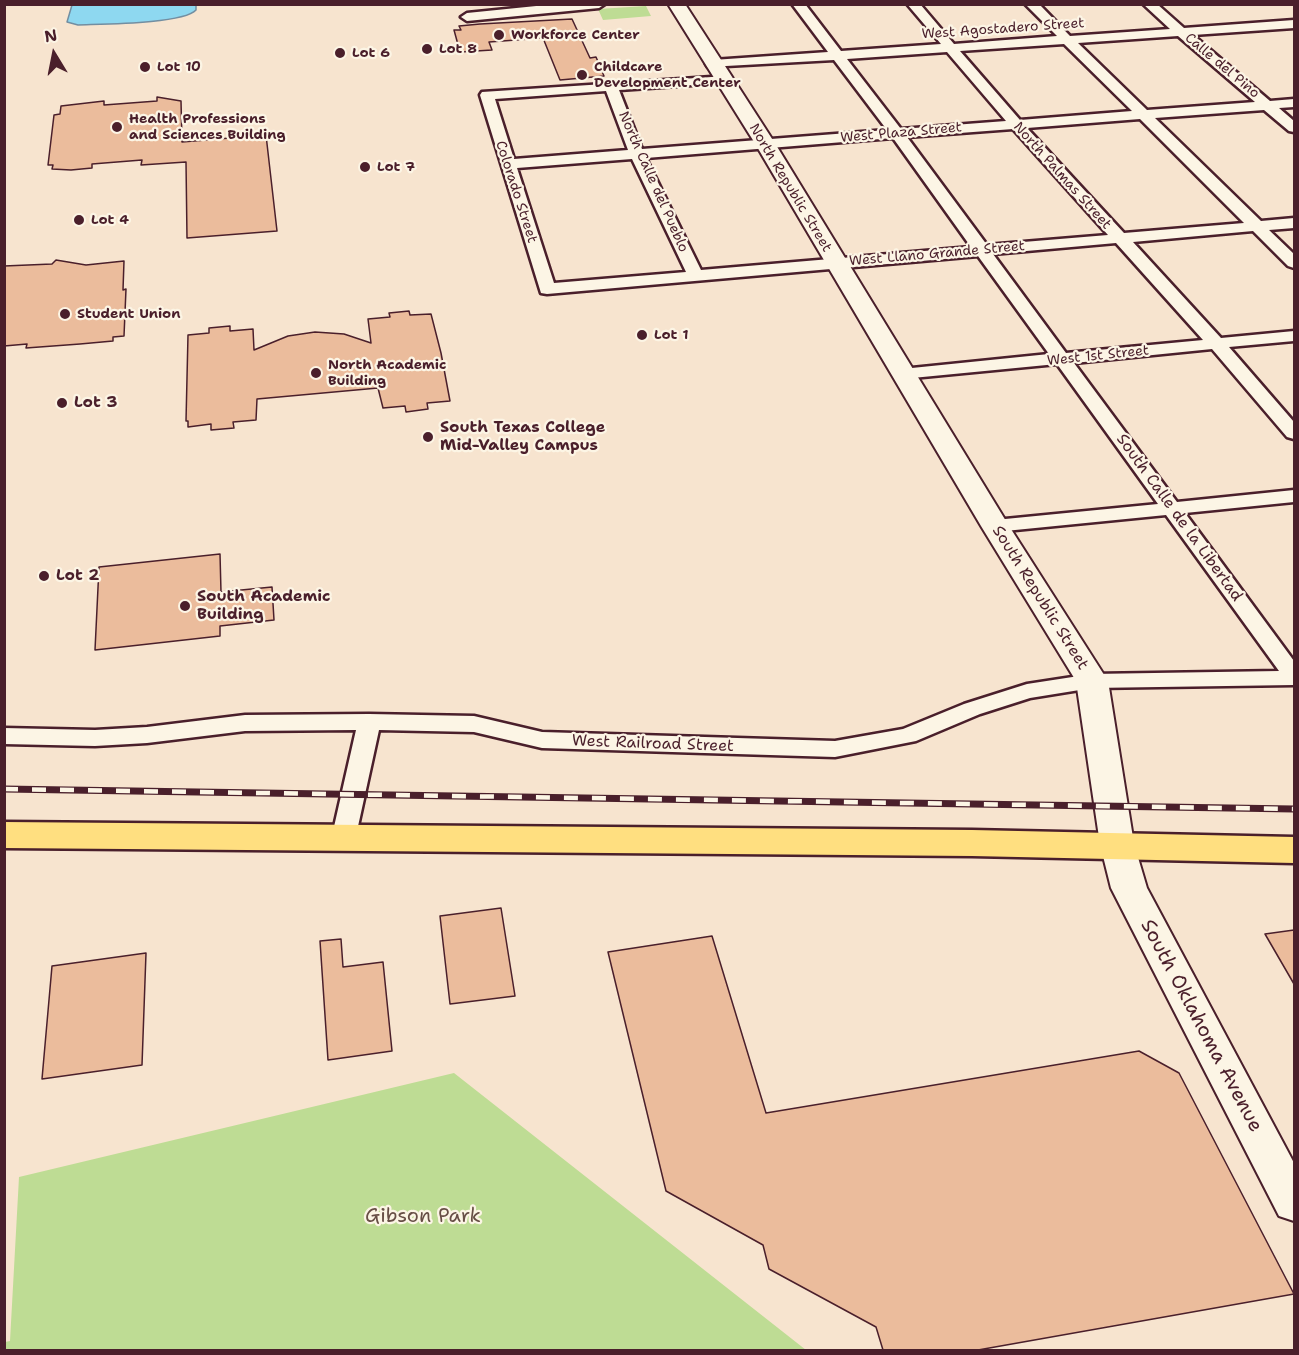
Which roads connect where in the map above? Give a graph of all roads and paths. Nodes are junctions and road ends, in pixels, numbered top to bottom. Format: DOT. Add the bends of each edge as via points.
graph roads {
  1 [pos="599,4"];
  2 [pos="676,4"];
  3 [pos="798,4"];
  4 [pos="913,4"];
  5 [pos="1031,4"];
  6 [pos="1149,4"];
  7 [pos="579,5"];
  8 [pos="467,17"];
  9 [pos="1294,24"];
  10 [pos="1180,32"];
  11 [pos="1068,40"];
  12 [pos="952,48"];
  13 [pos="838,57"];
  14 [pos="717,72"];
  15 [pos="611,87"];
  16 [pos="487,95"];
  17 [pos="1294,103"];
  18 [pos="1269,105"];
  19 [pos="1141,114"];
  20 [pos="1015,123"];
  21 [pos="1294,128"];
  22 [pos="897,134"];
  23 [pos="766,145"];
  24 [pos="637,154"];
  25 [pos="507,164"];
  26 [pos="1294,223"];
  27 [pos="1256,226"];
  28 [pos="1118,238"];
  29 [pos="981,250"];
  30 [pos="836,263"];
  31 [pos="1294,263"];
  32 [pos="696,276"];
  33 [pos="548,289"];
  34 [pos="1294,336"];
  35 [pos="1217,344"];
  36 [pos="1062,360"];
  37 [pos="902,374"];
  38 [pos="1294,433"];
  39 [pos="1294,496"];
  40 [pos="1174,510"];
  41 [pos="995,526"];
  42 [pos="1294,677"];
  43 [pos="1092,681"];
  44 [pos="369,722"];
  45 [pos="4,736"];
  46 [pos="4,835"];
  47 [pos="343,840"];
  48 [pos="1117,844"];
  49 [pos="1294,850"];
  50 [pos="1294,1203"];
  1 -- 7 [label="street"];
  2 -- 14 [label="street, North Republic Street"];
  3 -- 13 [label="street, South Calle de la Libertad"];
  4 -- 12 [label="street, North Palmas Street"];
  5 -- 11 [label="street"];
  6 -- 10 [label="street, Calle del Pino"];
  7 -- 8 [label="street"];
  9 -- 10 [label="street, West Agostadero Street"];
  10 -- 11 [label="street, West Agostadero Street"];
  10 -- 18 [label="street, Calle del Pino"];
  11 -- 12 [label="street, West Agostadero Street"];
  11 -- 19 [label="street"];
  12 -- 13 [label="street, West Agostadero Street"];
  12 -- 20 [label="street, North Palmas Street"];
  13 -- 14 [label="street, West Agostadero Street"];
  13 -- 22 [label="street, South Calle de la Libertad"];
  14 -- 15 [label="street, West Agostadero Street"];
  14 -- 23 [label="street, North Republic Street"];
  15 -- 16 [label="street, West Agostadero Street"];
  15 -- 24 [label="street, North Calle del Pueblo"];
  16 -- 25 [label="street, Colorado Street"];
  17 -- 18 [label="street, West Plaza Street"];
  18 -- 19 [label="street, West Plaza Street"];
  18 -- 21 [label="street, Calle del Pino"];
  19 -- 20 [label="street, West Plaza Street"];
  19 -- 27 [label="street"];
  20 -- 22 [label="street, West Plaza Street"];
  20 -- 28 [label="street, North Palmas Street"];
  22 -- 23 [label="street, West Plaza Street"];
  22 -- 29 [label="street, South Calle de la Libertad"];
  23 -- 24 [label="street, West Plaza Street"];
  23 -- 30 [label="street, North Republic Street"];
  24 -- 25 [label="street, West Plaza Street"];
  24 -- 32 [label="street, North Calle del Pueblo"];
  25 -- 33 [label="street, Colorado Street"];
  26 -- 27 [label="street, West Llano Grande Street"];
  27 -- 28 [label="street, West Llano Grande Street"];
  27 -- 31 [label="street"];
  28 -- 29 [label="street, West Llano Grande Street"];
  28 -- 35 [label="street, North Palmas Street"];
  29 -- 30 [label="street, West Llano Grande Street"];
  29 -- 36 [label="street, South Calle de la Libertad"];
  30 -- 32 [label="street, West Llano Grande Street"];
  30 -- 37 [label="street, North Republic Street"];
  32 -- 33 [label="street, West Llano Grande Street"];
  34 -- 35 [label="street, West 1st Street"];
  35 -- 36 [label="street, West 1st Street"];
  35 -- 38 [label="street, North Palmas Street"];
  36 -- 37 [label="street, West 1st Street"];
  36 -- 40 [label="street, South Calle de la Libertad"];
  37 -- 41 [label="street, South Republic Street"];
  39 -- 40 [label="street"];
  40 -- 41 [label="street"];
  40 -- 42 [label="street, South Calle de la Libertad"];
  41 -- 43 [label="street, South Republic Street"];
  42 -- 43 [label="street, West Railroad Street"];
  43 -- 44 [label="street, West Railroad Street" via="1027,691 908,736 835,749 542,740 474,724"];
  43 -- 48 [label="street, South Republic Street"];
  44 -- 45 [label="street, West Railroad Street" via="245,723 95,738"];
  44 -- 47 [label="street"];
  46 -- 47 [label="main road"];
  47 -- 48 [label="main road"];
  48 -- 49 [label="main road"];
  48 -- 50 [label="street, South Oklahoma Avenue" via="1128,888"];
}
